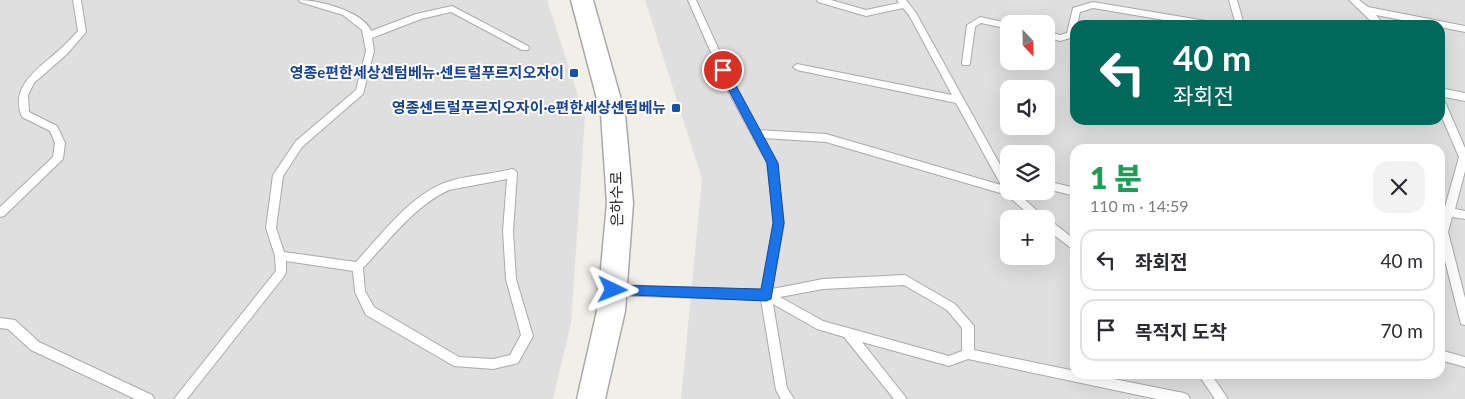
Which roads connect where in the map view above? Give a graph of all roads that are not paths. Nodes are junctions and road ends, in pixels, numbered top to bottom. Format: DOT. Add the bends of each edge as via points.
graph roads {
  1 [pos="77,0"];
  2 [pos="303,0"];
  3 [pos="582,0"];
  4 [pos="692,0"];
  5 [pos="821,0"];
  6 [pos="1233,0"];
  7 [pos="1353,0"];
  8 [pos="903,2"];
  9 [pos="1366,10"];
  10 [pos="1074,20"];
  11 [pos="1182,20"];
  12 [pos="1239,20"];
  13 [pos="1375,20"];
  14 [pos="1418,20"];
  15 [pos="1000,24"];
  16 [pos="1445,25"];
  17 [pos="1465,29"];
  18 [pos="1070,35"];
  19 [pos="367,36"];
  20 [pos="1055,37"];
  21 [pos="525,48"];
  22 [pos="966,63"];
  23 [pos="797,67"];
  24 [pos="1445,93"];
  25 [pos="1465,96"];
  26 [pos="959,100"];
  27 [pos="1445,113"];
  28 [pos="756,134"];
  29 [pos="1000,172"];
  30 [pos="1055,187"];
  31 [pos="1000,188"];
  32 [pos="1070,191"];
  33 [pos="1021,200"];
  34 [pos="1031,210"];
  35 [pos="1449,212"];
  36 [pos="0,213"];
  37 [pos="1465,215"];
  38 [pos="1445,225"];
  39 [pos="1055,230"];
  40 [pos="1445,240"];
  41 [pos="1070,242"];
  42 [pos="280,256"];
  43 [pos="358,267"];
  44 [pos="613,290"];
  45 [pos="766,295"];
  46 [pos="1465,320"];
  47 [pos="0,323"];
  48 [pos="848,333"];
  49 [pos="968,354"];
  50 [pos="1445,357"];
  51 [pos="1465,362"];
  52 [pos="1070,375"];
  53 [pos="1088,379"];
  54 [pos="1208,379"];
  55 [pos="148,399"];
  56 [pos="180,399"];
  57 [pos="591,399"];
  58 [pos="788,399"];
  59 [pos="901,399"];
  60 [pos="1184,399"];
  61 [pos="1222,399"];
  1 -- 36 [label="lane" via="82,32 58,57 32,77 24,90 26,114 54,129 60,143 58,159"];
  2 -- 19 [label="lane" via="346,13 366,29"];
  3 -- 44 [label="street, 은하수로" via="613,114 620,203"];
  4 -- 28 [label="lane" via="731,88"];
  5 -- 8 [label="lane" via="866,14"];
  6 -- 12 [label="lane"];
  7 -- 9 [label="lane"];
  8 -- 26 [label="lane"];
  9 -- 13 [label="lane"];
  9 -- 14 [label="lane"];
  10 -- 11 [label="lane" via="1076,10 1093,5"];
  15 -- 22 [label="lane" via="980,20 971,25"];
  16 -- 17 [label="lane"];
  18 -- 20 [label="lane"];
  19 -- 21 [label="lane" via="419,16 452,10"];
  19 -- 42 [label="lane" via="370,51 360,92 299,144 278,175 271,228"];
  23 -- 26 [label="lane"];
  24 -- 25 [label="lane"];
  26 -- 29 [label="lane"];
  27 -- 35 [label="lane" via="1464,157"];
  28 -- 31 [label="lane" via="826,138"];
  28 -- 45 [label="lane" via="772,163 779,223"];
  30 -- 32 [label="lane"];
  33 -- 34 [label="lane"];
  35 -- 37 [label="lane"];
  35 -- 38 [label="lane"];
  39 -- 41 [label="lane"];
  40 -- 46 [label="lane"];
  42 -- 43 [label="lane"];
  42 -- 56 [label="lane" via="281,272"];
  43 -- 43 [label="lane" via="416,206 445,187 512,173 508,231 511,279 527,336 514,358 493,364 458,362 370,311 360,292"];
  44 -- 45 [label="lane"];
  44 -- 57 [label="street, 은하수로"];
  45 -- 48 [label="lane" via="821,325"];
  45 -- 49 [label="lane" via="823,284 904,280 951,307 968,326"];
  45 -- 58 [label="lane" via="782,390"];
  47 -- 55 [label="lane" via="11,324 35,346"];
  48 -- 49 [label="lane" via="949,361"];
  48 -- 59 [label="lane"];
  49 -- 52 [label="lane"];
  50 -- 51 [label="lane"];
  53 -- 60 [label="lane"];
  54 -- 61 [label="lane"];
}
